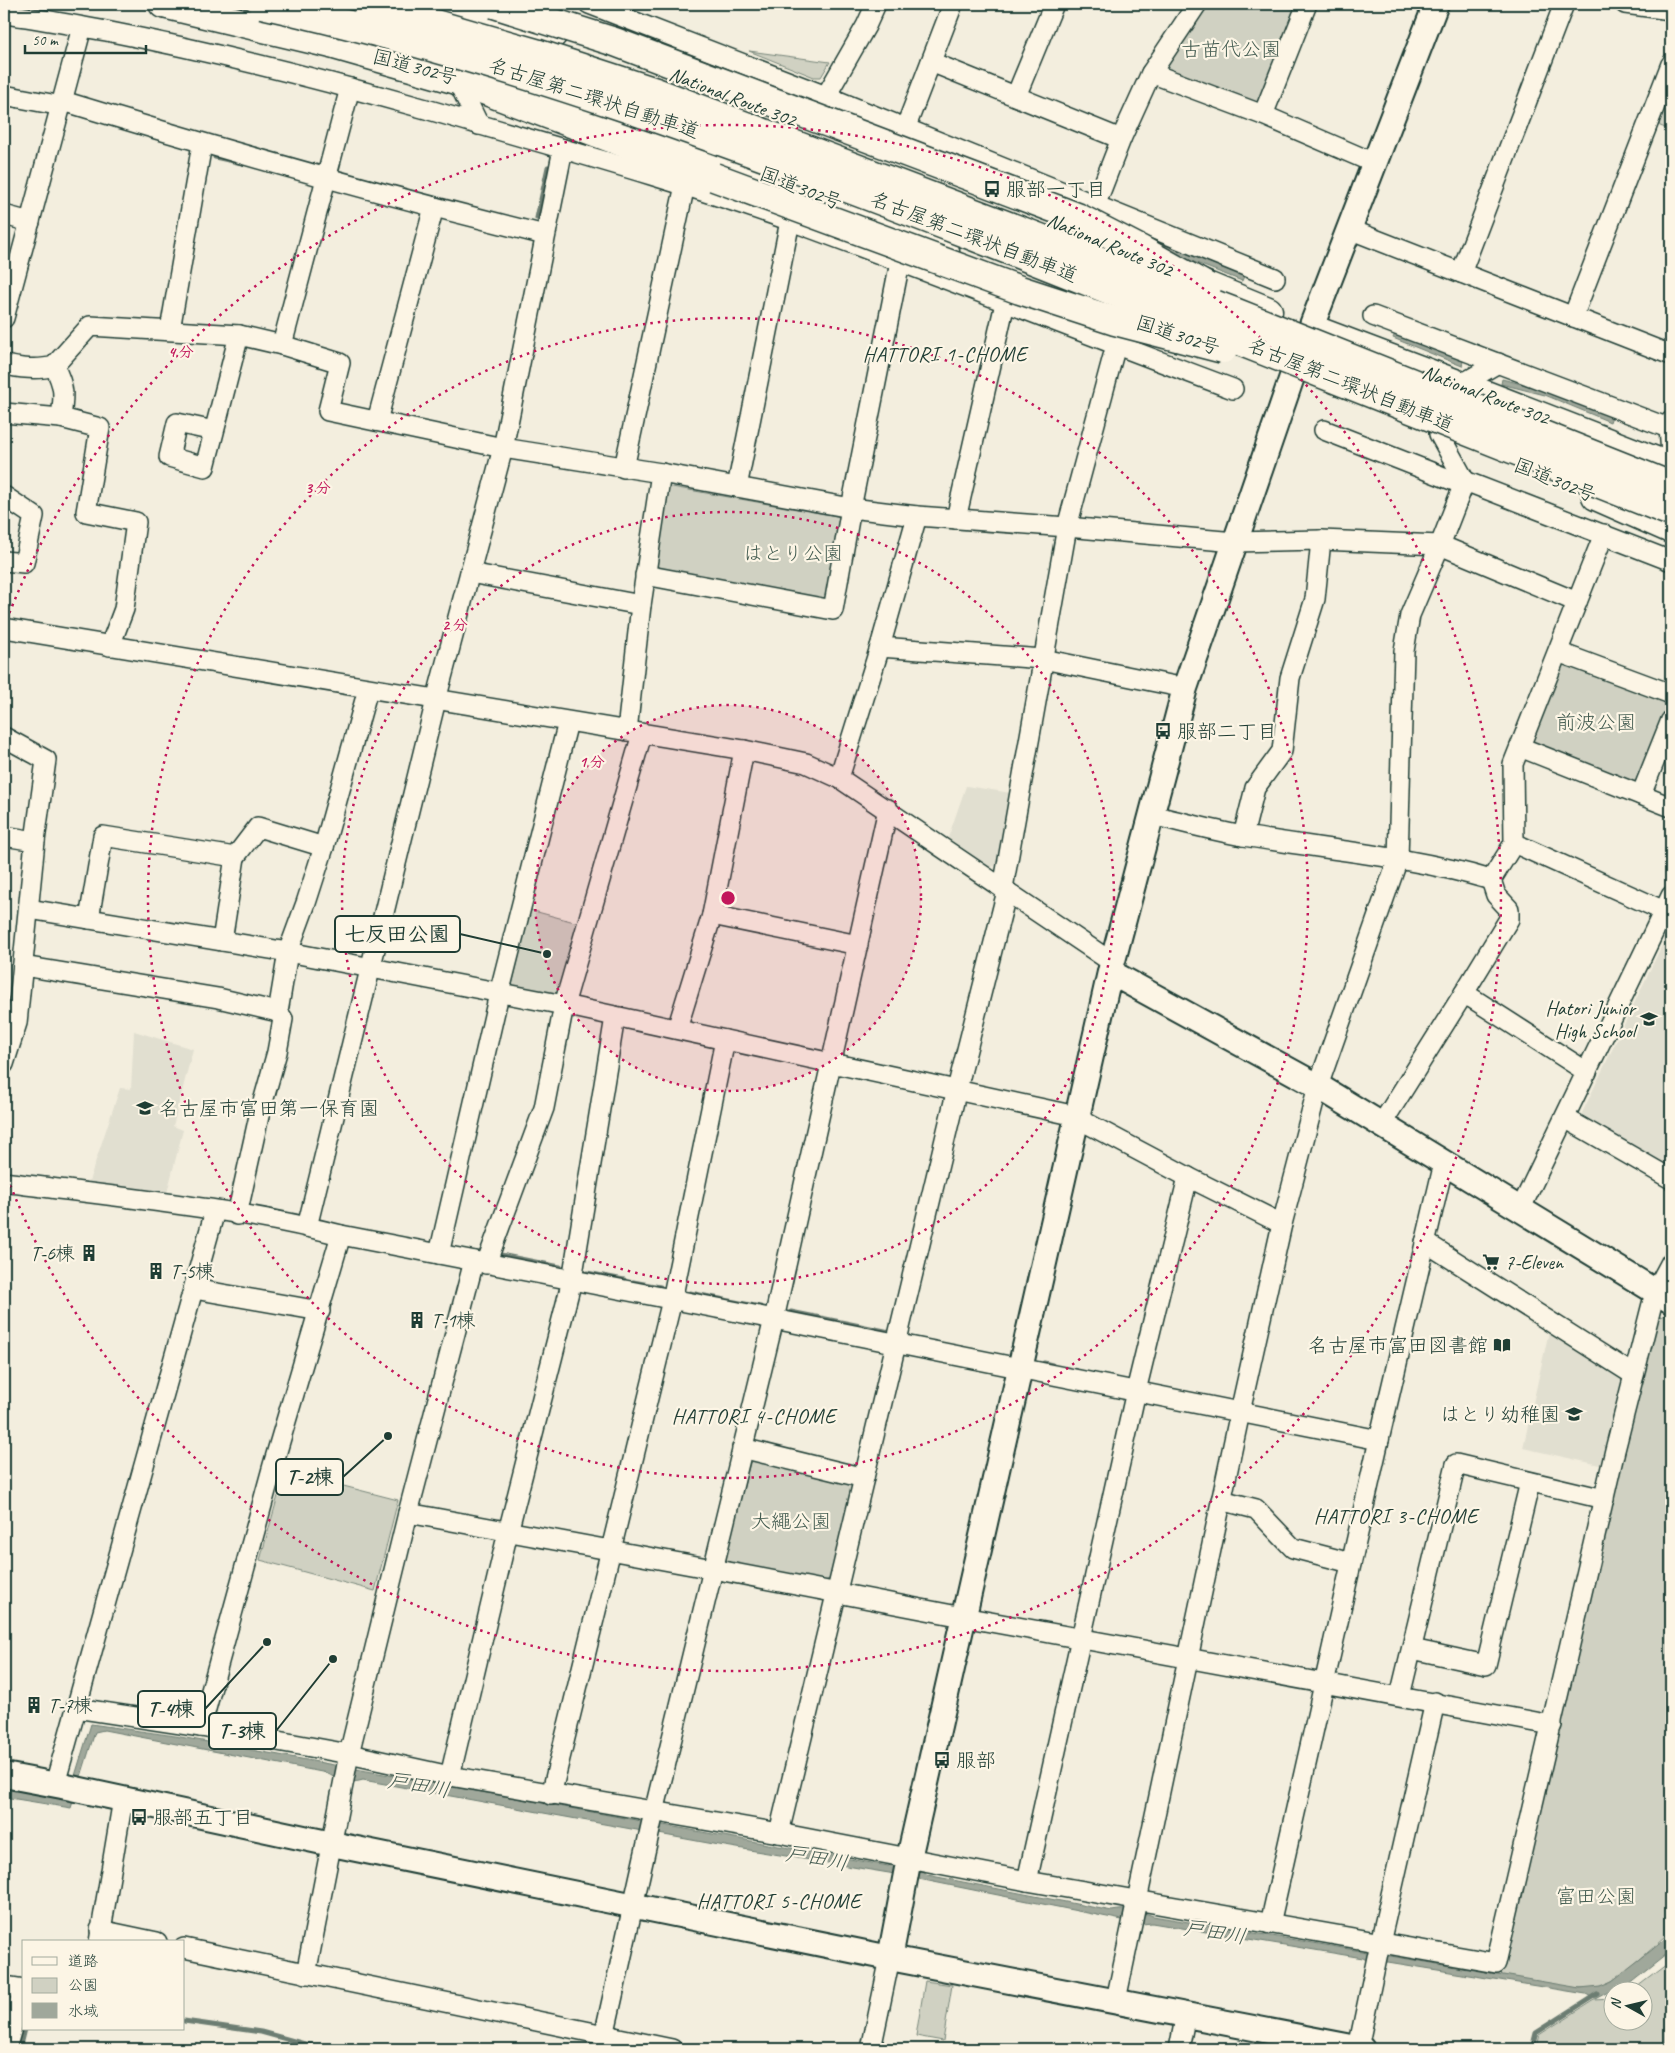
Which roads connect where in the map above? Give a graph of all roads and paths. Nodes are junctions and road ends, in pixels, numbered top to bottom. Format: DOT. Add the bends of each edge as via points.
graph roads {
  1 [pos="163,4"];
  2 [pos="262,4"];
  3 [pos="366,4"];
  4 [pos="494,4"];
  5 [pos="589,4"];
  6 [pos="876,4"];
  7 [pos="1054,4"];
  8 [pos="1196,4"];
  9 [pos="1307,4"];
  10 [pos="1436,4"];
  11 [pos="1564,4"];
  12 [pos="1625,4"];
  13 [pos="446,6"];
  14 [pos="946,6"];
  15 [pos="1671,10"];
  16 [pos="5,11"];
  17 [pos="82,27"];
  18 [pos="664,34"];
  19 [pos="931,62"];
  20 [pos="1671,64"];
  21 [pos="1151,73"];
  22 [pos="456,80"];
  23 [pos="692,81"];
  24 [pos="350,88"];
  25 [pos="4,95"];
  26 [pos="826,96"];
  27 [pos="1016,96"];
  28 [pos="63,103"];
  29 [pos="1263,115"];
  30 [pos="479,125"];
  31 [pos="905,129"];
  32 [pos="1121,139"];
  33 [pos="202,144"];
  34 [pos="563,149"];
  35 [pos="1374,163"];
  36 [pos="326,178"];
  37 [pos="685,185"];
  38 [pos="1076,199"];
  39 [pos="1095,206"];
  40 [pos="434,207"];
  41 [pos="4,215"];
  42 [pos="790,221"];
  43 [pos="30,222"];
  44 [pos="1349,229"];
  45 [pos="545,235"];
  46 [pos="1102,240"];
  47 [pos="900,262"];
  48 [pos="1461,273"];
  49 [pos="1275,278"];
  50 [pos="1005,303"];
  51 [pos="1090,306"];
  52 [pos="1373,316"];
  53 [pos="1573,316"];
  54 [pos="4,318"];
  55 [pos="1051,318"];
  56 [pos="170,330"];
  57 [pos="239,335"];
  58 [pos="1318,339"];
  59 [pos="282,345"];
  60 [pos="1116,345"];
  61 [pos="1671,355"];
  62 [pos="1498,363"];
  63 [pos="4,364"];
  64 [pos="54,366"];
  65 [pos="1293,374"];
  66 [pos="1333,378"];
  67 [pos="1460,384"];
  68 [pos="1233,389"];
  69 [pos="4,413"];
  70 [pos="61,418"];
  71 [pos="377,422"];
  72 [pos="1670,426"];
  73 [pos="1324,430"];
  74 [pos="214,431"];
  75 [pos="1439,434"];
  76 [pos="503,448"];
  77 [pos="1671,454"];
  78 [pos="1671,467"];
  79 [pos="624,468"];
  80 [pos="661,473"];
  81 [pos="1465,481"];
  82 [pos="1671,486"];
  83 [pos="737,487"];
  84 [pos="4,496"];
  85 [pos="851,508"];
  86 [pos="1671,512"];
  87 [pos="917,516"];
  88 [pos="956,519"];
  89 [pos="1067,527"];
  90 [pos="1671,529"];
  91 [pos="1604,534"];
  92 [pos="1321,540"];
  93 [pos="1234,542"];
  94 [pos="1440,545"];
  95 [pos="1671,560"];
  96 [pos="4,561"];
  97 [pos="470,574"];
  98 [pos="646,574"];
  99 [pos="1577,602"];
  100 [pos="641,605"];
  101 [pos="4,628"];
  102 [pos="110,646"];
  103 [pos="880,647"];
  104 [pos="1558,652"];
  105 [pos="1042,658"];
  106 [pos="1185,688"];
  107 [pos="368,689"];
  108 [pos="1671,694"];
  109 [pos="436,700"];
  110 [pos="1671,720"];
  111 [pos="568,722"];
  112 [pos="635,732"];
  113 [pos="4,737"];
  114 [pos="1520,748"];
  115 [pos="744,750"];
  116 [pos="839,778"];
  117 [pos="1641,795"];
  118 [pos="1671,807"];
  119 [pos="888,809"];
  120 [pos="1152,815"];
  121 [pos="4,836"];
  122 [pos="1243,836"];
  123 [pos="35,841"];
  124 [pos="1514,843"];
  125 [pos="324,847"];
  126 [pos="235,857"];
  127 [pos="1398,859"];
  128 [pos="1492,880"];
  129 [pos="1005,890"];
  130 [pos="1668,904"];
  131 [pos="28,909"];
  132 [pos="712,916"];
  133 [pos="89,919"];
  134 [pos="222,941"];
  135 [pos="858,945"];
  136 [pos="288,952"];
  137 [pos="23,966"];
  138 [pos="1112,968"];
  139 [pos="370,969"];
  140 [pos="1464,993"];
  141 [pos="499,994"];
  142 [pos="564,1005"];
  143 [pos="278,1012"];
  144 [pos="615,1017"];
  145 [pos="677,1029"];
  146 [pos="725,1040"];
  147 [pos="832,1062"];
  148 [pos="4,1064"];
  149 [pos="1587,1072"];
  150 [pos="1318,1086"];
  151 [pos="957,1089"];
  152 [pos="1077,1118"];
  153 [pos="1565,1118"];
  154 [pos="1381,1125"];
  155 [pos="1444,1163"];
  156 [pos="1188,1177"];
  157 [pos="1671,1179"];
  158 [pos="4,1182"];
  159 [pos="1520,1210"];
  160 [pos="215,1211"];
  161 [pos="238,1215"];
  162 [pos="1282,1224"];
  163 [pos="307,1227"];
  164 [pos="341,1236"];
  165 [pos="1425,1242"];
  166 [pos="439,1254"];
  167 [pos="1671,1262"];
  168 [pos="480,1263"];
  169 [pos="572,1280"];
  170 [pos="194,1289"];
  171 [pos="1663,1297"];
  172 [pos="672,1300"];
  173 [pos="320,1311"];
  174 [pos="774,1319"];
  175 [pos="896,1344"];
  176 [pos="1022,1369"];
  177 [pos="1634,1374"];
  178 [pos="1136,1391"];
  179 [pos="1240,1412"];
  180 [pos="1379,1440"];
  181 [pos="742,1448"];
  182 [pos="864,1478"];
  183 [pos="1530,1482"];
  184 [pos="1604,1499"];
  185 [pos="1221,1500"];
  186 [pos="408,1513"];
  187 [pos="508,1532"];
  188 [pos="610,1550"];
  189 [pos="1351,1563"];
  190 [pos="713,1569"];
  191 [pos="836,1593"];
  192 [pos="963,1617"];
  193 [pos="1081,1638"];
  194 [pos="1412,1649"];
  195 [pos="1188,1657"];
  196 [pos="1324,1682"];
  197 [pos="1400,1696"];
  198 [pos="1435,1702"];
  199 [pos="76,1708"];
  200 [pos="1552,1725"];
  201 [pos="201,1727"];
  202 [pos="348,1760"];
  203 [pos="4,1775"];
  204 [pos="450,1776"];
  205 [pos="66,1787"];
  206 [pos="551,1794"];
  207 [pos="123,1799"];
  208 [pos="651,1824"];
  209 [pos="779,1833"];
  210 [pos="332,1844"];
  211 [pos="907,1869"];
  212 [pos="1026,1881"];
  213 [pos="632,1905"];
  214 [pos="1135,1912"];
  215 [pos="1270,1924"];
  216 [pos="100,1936"];
  217 [pos="137,1940"];
  218 [pos="185,1948"];
  219 [pos="1378,1954"];
  220 [pos="890,1958"];
  221 [pos="306,1974"];
  222 [pos="4,1986"];
  223 [pos="22,1989"];
  224 [pos="22,1993"];
  225 [pos="1116,2000"];
  226 [pos="1186,2014"];
  227 [pos="604,2036"];
  228 [pos="6,2049"];
  229 [pos="672,2049"];
  230 [pos="870,2049"];
  231 [pos="1179,2049"];
  232 [pos="1360,2049"];
  1 -- 22 [label="highway, 国道302号" via="331,44"];
  2 -- 66 [label="highway, 名古屋第二環状自動車道, bridge" via="427,44 650,115 808,172"];
  3 -- 58 [label="highway, 名古屋第二環状自動車道, bridge" via="656,92 1232,311"];
  4 -- 58 [label="highway, bridge" via="615,42 1077,217 1232,301"];
  5 -- 18 [label="street"];
  6 -- 26 [label="street"];
  7 -- 27 [label="street"];
  8 -- 21 [label="street"];
  9 -- 29 [label="street"];
  10 -- 35 [label="street"];
  11 -- 48 [label="street"];
  12 -- 15 [label="street"];
  13 -- 23 [label="highway, National Route 302" via="581,40"];
  14 -- 19 [label="street"];
  16 -- 17 [label="street"];
  17 -- 24 [label="street" via="175,44"];
  17 -- 28 [label="street"];
  18 -- 23 [label="street"];
  18 -- 26 [label="street"];
  19 -- 27 [label="street"];
  19 -- 31 [label="street"];
  20 -- 53 [label="street"];
  21 -- 29 [label="street"];
  21 -- 32 [label="street"];
  22 -- 30 [label="street"];
  22 -- 51 [label="highway, 国道302号" via="550,96 805,187 994,273"];
  22 -- 66 [label="highway, bridge" via="1020,290 1115,321"];
  23 -- 46 [label="highway, National Route 302"];
  24 -- 30 [label="street"];
  24 -- 36 [label="street"];
  25 -- 28 [label="street"];
  26 -- 31 [label="street"];
  27 -- 32 [label="street"];
  28 -- 33 [label="street"];
  28 -- 43 [label="street"];
  29 -- 35 [label="street"];
  30 -- 34 [label="street"];
  31 -- 38 [label="street"];
  32 -- 39 [label="street"];
  33 -- 36 [label="street"];
  33 -- 56 [label="street"];
  34 -- 37 [label="street"];
  34 -- 45 [label="street"];
  35 -- 44 [label="street"];
  36 -- 40 [label="street"];
  36 -- 59 [label="street"];
  37 -- 42 [label="street"];
  37 -- 79 [label="street"];
  38 -- 39 [label="street"];
  38 -- 46 [label="street"];
  39 -- 49 [label="street"];
  40 -- 45 [label="street"];
  40 -- 71 [label="street"];
  41 -- 43 [label="street"];
  42 -- 47 [label="street"];
  42 -- 83 [label="street"];
  43 -- 54 [label="street"];
  44 -- 48 [label="street"];
  44 -- 58 [label="street"];
  45 -- 76 [label="street"];
  46 -- 58 [label="highway, National Route 302"];
  47 -- 50 [label="street"];
  47 -- 85 [label="street"];
  48 -- 53 [label="street"];
  50 -- 55 [label="street"];
  50 -- 88 [label="street"];
  51 -- 55 [label="street"];
  51 -- 65 [label="highway, 国道302号"];
  52 -- 62 [label="street"];
  53 -- 61 [label="street"];
  55 -- 60 [label="street"];
  56 -- 57 [label="street"];
  56 -- 64 [label="street" via="90,326"];
  57 -- 59 [label="street"];
  57 -- 74 [label="street"];
  58 -- 65 [label="street"];
  58 -- 67 [label="highway, National Route 302"];
  58 -- 82 [label="highway, 名古屋第二環状自動車道, bridge"];
  59 -- 71 [label="street" via="340,363 328,410"];
  60 -- 68 [label="street"];
  60 -- 89 [label="street"];
  62 -- 67 [label="street"];
  62 -- 72 [label="street"];
  63 -- 64 [label="street" via="12,367"];
  64 -- 70 [label="street" via="64,393"];
  65 -- 75 [label="highway, 国道302号"];
  65 -- 93 [label="street"];
  66 -- 86 [label="highway, 名古屋第二環状自動車道, bridge"];
  67 -- 78 [label="highway, National Route 302"];
  69 -- 70 [label="street"];
  70 -- 102 [label="street" via="100,428 86,512 136,522 124,610"];
  71 -- 76 [label="street"];
  72 -- 77 [label="street"];
  73 -- 81 [label="street" via="1454,481"];
  75 -- 81 [label="street"];
  75 -- 90 [label="highway, 国道302号" via="1580,489"];
  76 -- 79 [label="street"];
  76 -- 97 [label="street"];
  79 -- 80 [label="street"];
  80 -- 83 [label="street"];
  80 -- 98 [label="street"];
  81 -- 91 [label="street"];
  81 -- 94 [label="street"];
  83 -- 85 [label="street"];
  84 -- 96 [label="street" via="34,516 24,563"];
  85 -- 87 [label="street"];
  85 -- 98 [label="street" via="833,610"];
  87 -- 88 [label="street"];
  87 -- 103 [label="street"];
  88 -- 89 [label="street"];
  89 -- 93 [label="street"];
  89 -- 105 [label="street"];
  91 -- 95 [label="street"];
  91 -- 99 [label="street"];
  92 -- 93 [label="street"];
  92 -- 94 [label="street"];
  92 -- 122 [label="street" via="1315,599 1290,678 1282,751 1255,788"];
  93 -- 106 [label="street"];
  94 -- 99 [label="street"];
  94 -- 127 [label="street" via="1410,615 1404,651"];
  97 -- 100 [label="street"];
  97 -- 109 [label="street"];
  98 -- 100 [label="street"];
  99 -- 104 [label="street"];
  100 -- 112 [label="street"];
  101 -- 102 [label="street"];
  102 -- 107 [label="street"];
  103 -- 105 [label="street"];
  103 -- 116 [label="street"];
  104 -- 108 [label="street"];
  104 -- 114 [label="street"];
  105 -- 106 [label="street"];
  105 -- 129 [label="street"];
  106 -- 120 [label="street"];
  107 -- 109 [label="street"];
  107 -- 125 [label="street"];
  109 -- 111 [label="street"];
  109 -- 139 [label="street"];
  110 -- 117 [label="street"];
  111 -- 112 [label="street"];
  111 -- 141 [label="street"];
  112 -- 115 [label="street"];
  112 -- 142 [label="street"];
  113 -- 123 [label="street" via="46,760"];
  114 -- 117 [label="street"];
  114 -- 124 [label="street" via="1513,764"];
  115 -- 116 [label="street" via="806,763"];
  115 -- 132 [label="street"];
  116 -- 119 [label="street"];
  117 -- 118 [label="street"];
  119 -- 129 [label="street"];
  119 -- 135 [label="street"];
  120 -- 122 [label="street"];
  120 -- 138 [label="street"];
  121 -- 123 [label="street"];
  122 -- 127 [label="street"];
  123 -- 131 [label="street"];
  124 -- 128 [label="street"];
  124 -- 130 [label="street"];
  125 -- 126 [label="street" via="258,828"];
  125 -- 136 [label="street"];
  126 -- 133 [label="street" via="103,836"];
  126 -- 134 [label="street"];
  127 -- 128 [label="street" via="1455,869"];
  127 -- 150 [label="street"];
  128 -- 140 [label="street" via="1496,895 1509,908 1509,919"];
  129 -- 138 [label="street"];
  129 -- 151 [label="street"];
  130 -- 149 [label="street"];
  131 -- 133 [label="street"];
  131 -- 137 [label="street"];
  132 -- 135 [label="street"];
  132 -- 145 [label="street"];
  133 -- 134 [label="street"];
  134 -- 136 [label="street"];
  135 -- 147 [label="street"];
  136 -- 139 [label="street"];
  136 -- 143 [label="street"];
  137 -- 143 [label="street" via="218,998"];
  137 -- 148 [label="street" via="17,1023"];
  138 -- 150 [label="street"];
  138 -- 152 [label="street"];
  139 -- 141 [label="street"];
  139 -- 163 [label="street"];
  140 -- 149 [label="street"];
  140 -- 154 [label="street"];
  141 -- 142 [label="street"];
  141 -- 166 [label="street"];
  142 -- 144 [label="street"];
  142 -- 168 [label="street" via="544,1108"];
  143 -- 161 [label="street" via="283,1019 277,1052 259,1116"];
  144 -- 145 [label="street"];
  144 -- 169 [label="street"];
  145 -- 146 [label="street"];
  146 -- 147 [label="street"];
  146 -- 172 [label="street"];
  147 -- 151 [label="street"];
  147 -- 174 [label="street"];
  149 -- 153 [label="street"];
  150 -- 154 [label="street"];
  150 -- 162 [label="street"];
  151 -- 152 [label="street"];
  151 -- 175 [label="street"];
  152 -- 156 [label="street"];
  152 -- 176 [label="street"];
  153 -- 157 [label="street"];
  153 -- 159 [label="street"];
  154 -- 155 [label="street"];
  155 -- 159 [label="street"];
  155 -- 165 [label="street"];
  156 -- 162 [label="street"];
  156 -- 178 [label="street"];
  158 -- 160 [label="street"];
  159 -- 171 [label="street"];
  160 -- 161 [label="street"];
  160 -- 170 [label="street"];
  161 -- 163 [label="street"];
  162 -- 179 [label="street"];
  163 -- 164 [label="street"];
  164 -- 166 [label="street"];
  164 -- 173 [label="street"];
  165 -- 177 [label="street"];
  165 -- 180 [label="street"];
  166 -- 168 [label="street"];
  167 -- 171 [label="street"];
  168 -- 169 [label="street"];
  168 -- 186 [label="street"];
  169 -- 172 [label="street"];
  169 -- 187 [label="street"];
  170 -- 173 [label="street"];
  170 -- 199 [label="street"];
  171 -- 177 [label="street"];
  172 -- 174 [label="street"];
  172 -- 188 [label="street"];
  173 -- 201 [label="street" via="273,1465"];
  174 -- 175 [label="street"];
  174 -- 181 [label="street"];
  175 -- 176 [label="street"];
  175 -- 182 [label="street"];
  176 -- 178 [label="street"];
  176 -- 192 [label="street"];
  177 -- 184 [label="street"];
  178 -- 179 [label="street"];
  178 -- 193 [label="street"];
  179 -- 180 [label="street"];
  179 -- 185 [label="street"];
  180 -- 189 [label="street"];
  181 -- 182 [label="street"];
  181 -- 190 [label="street"];
  182 -- 191 [label="street"];
  183 -- 184 [label="street"];
  183 -- 194 [label="street" via="1486,1665"];
  183 -- 194 [label="street" via="1456,1464"];
  184 -- 200 [label="street"];
  185 -- 189 [label="street" via="1256,1509 1293,1548"];
  185 -- 195 [label="street"];
  186 -- 187 [label="street"];
  186 -- 202 [label="street"];
  187 -- 188 [label="street"];
  187 -- 204 [label="street"];
  188 -- 190 [label="street"];
  188 -- 206 [label="street"];
  189 -- 196 [label="street"];
  190 -- 191 [label="street"];
  190 -- 208 [label="street"];
  191 -- 192 [label="street"];
  191 -- 209 [label="street"];
  192 -- 193 [label="street"];
  192 -- 211 [label="street"];
  193 -- 195 [label="street"];
  193 -- 212 [label="street"];
  194 -- 197 [label="street"];
  195 -- 196 [label="street"];
  195 -- 214 [label="street"];
  196 -- 197 [label="street"];
  196 -- 215 [label="street"];
  197 -- 198 [label="street"];
  198 -- 200 [label="street"];
  198 -- 219 [label="street"];
  199 -- 201 [label="street"];
  199 -- 205 [label="street"];
  200 -- 219 [label="street" via="1496,1963"];
  201 -- 202 [label="street"];
  202 -- 204 [label="street"];
  202 -- 210 [label="street"];
  203 -- 205 [label="street"];
  204 -- 206 [label="street"];
  205 -- 207 [label="street"];
  206 -- 208 [label="street"];
  207 -- 210 [label="street"];
  207 -- 216 [label="street"];
  208 -- 209 [label="street"];
  208 -- 213 [label="street"];
  209 -- 211 [label="street"];
  210 -- 213 [label="street"];
  210 -- 221 [label="street"];
  211 -- 212 [label="street"];
  211 -- 220 [label="street"];
  212 -- 214 [label="street"];
  213 -- 220 [label="street"];
  213 -- 227 [label="street"];
  214 -- 215 [label="street"];
  214 -- 225 [label="street"];
  215 -- 219 [label="street"];
  216 -- 217 [label="street"];
  218 -- 221 [label="street"];
  219 -- 232 [label="street"];
  220 -- 225 [label="street"];
  220 -- 230 [label="street"];
  221 -- 227 [label="street"];
  222 -- 223 [label="street"];
  224 -- 228 [label="street"];
  225 -- 226 [label="street"];
  226 -- 231 [label="street"];
  226 -- 232 [label="street"];
  227 -- 229 [label="street"];
}
